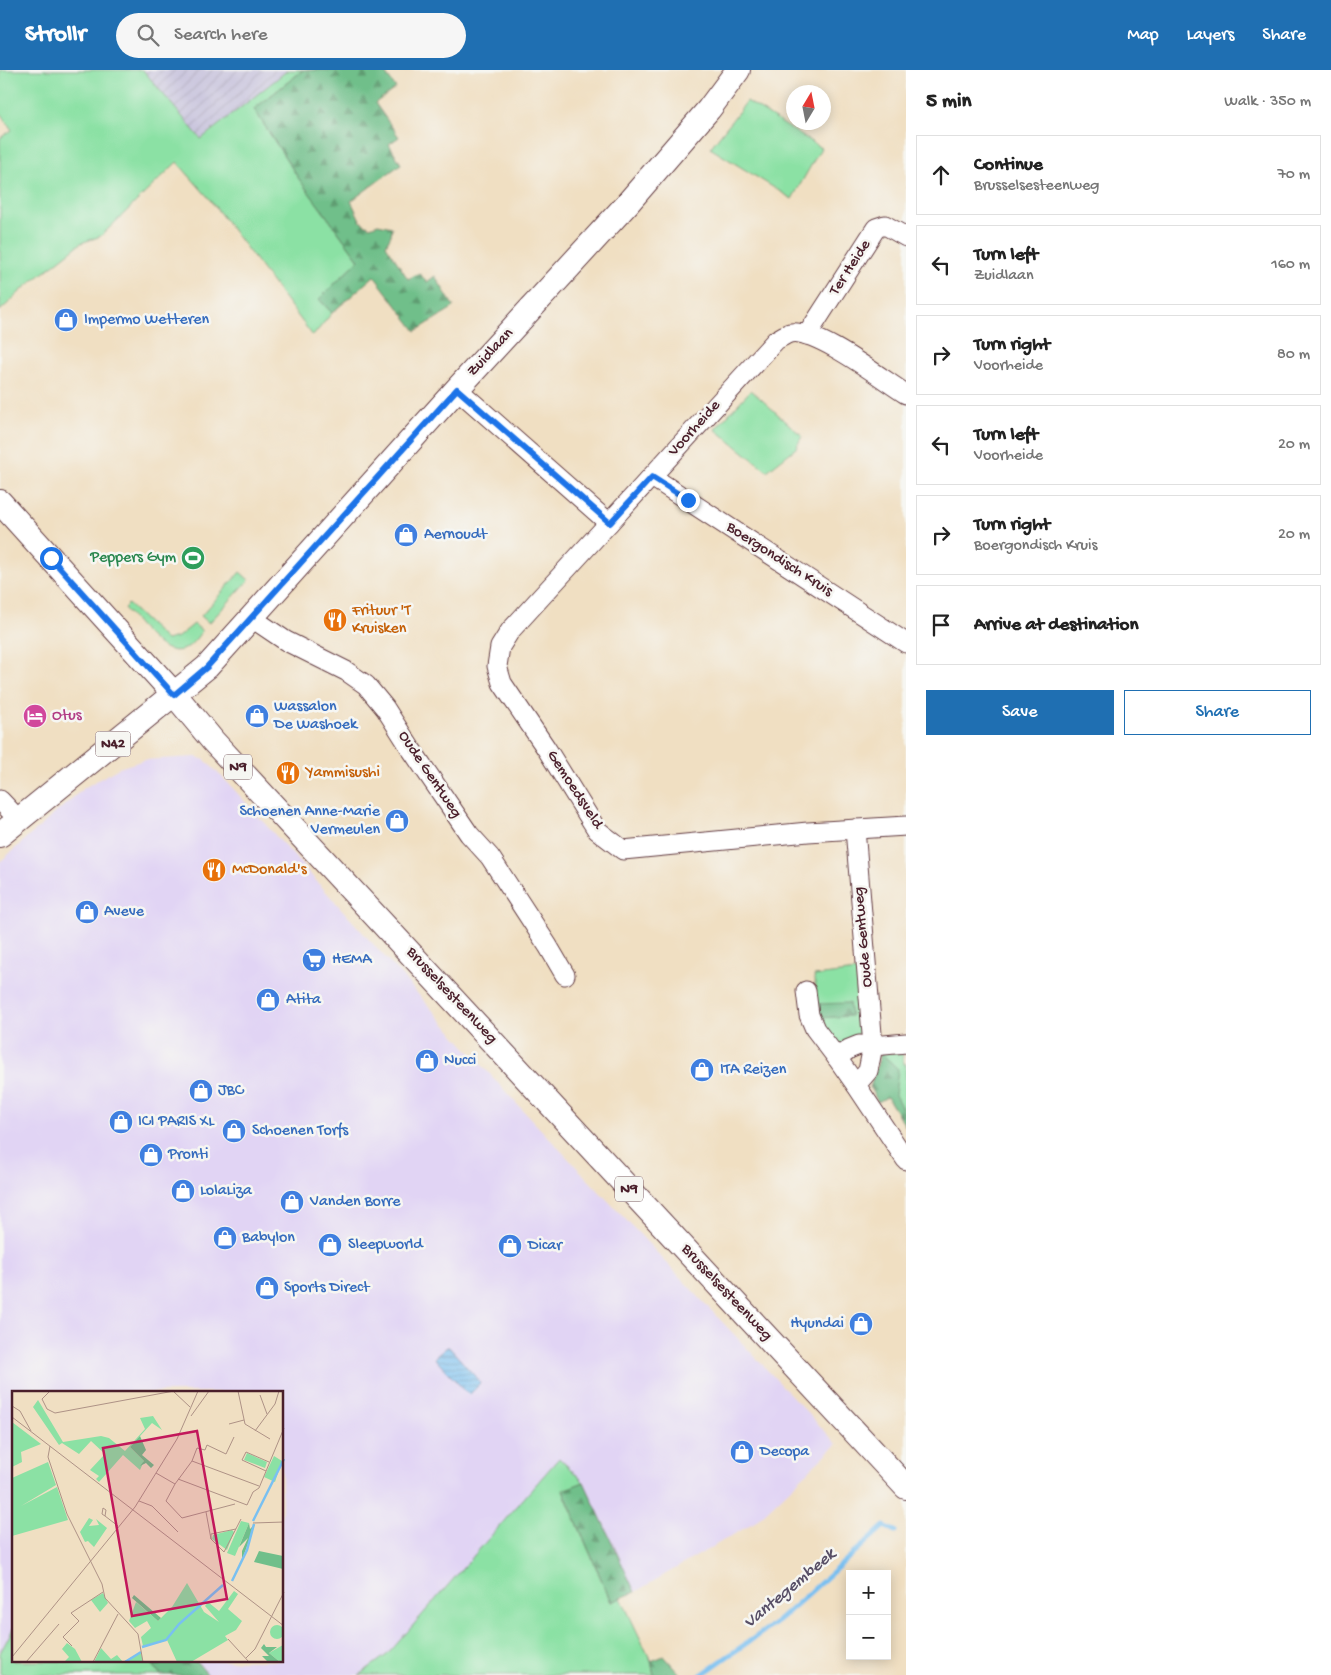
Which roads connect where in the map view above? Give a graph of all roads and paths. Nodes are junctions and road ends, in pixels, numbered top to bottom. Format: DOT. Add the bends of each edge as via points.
graph roads {
  1 [pos="738,70"];
  2 [pos="906,237"];
  3 [pos="807,335"];
  4 [pos="457,389"];
  5 [pos="906,394"];
  6 [pos="652,477"];
  7 [pos="0,502"];
  8 [pos="610,523"];
  9 [pos="252,618"];
  10 [pos="906,643"];
  11 [pos="174,695"];
  12 [pos="0,800"];
  13 [pos="18,820"];
  14 [pos="906,826"];
  15 [pos="855,829"];
  16 [pos="0,835"];
  17 [pos="566,975"];
  18 [pos="806,991"];
  19 [pos="906,1043"];
  20 [pos="873,1046"];
  21 [pos="837,1058"];
  22 [pos="856,1086"];
  23 [pos="906,1160"];
  24 [pos="906,1487"];
  1 -- 4 [label="main road, Zuidlaan" via="709,109 627,204"];
  2 -- 3 [label="street, Ter Heide" via="885,225 876,228"];
  3 -- 5 [label="street, Voorheide" via="824,342"];
  3 -- 6 [label="street, Voorheide" via="790,333 776,340"];
  4 -- 8 [label="street"];
  4 -- 9 [label="main road, Zuidlaan"];
  6 -- 8 [label="street, Voorheide"];
  6 -- 10 [label="street, Boergondisch Kruis"];
  7 -- 11 [label="main road, Brusselsesteenweg / N9"];
  8 -- 15 [label="street, Gemoedsveld" via="510,631 500,647 497,666 502,684 597,830 623,850"];
  9 -- 11 [label="main road, Zuidlaan" via="207,667"];
  9 -- 17 [label="street, Oude Gentweg" via="286,641 366,685 385,708 469,834 490,858"];
  11 -- 13 [label="main road, N42"];
  11 -- 24 [label="main road, Brusselsesteenweg / N9" via="221,750"];
  12 -- 13 [label="street"];
  13 -- 16 [label="main road, N42"];
  14 -- 15 [label="street, Gemoedsveld"];
  15 -- 20 [label="street, Oude Gentweg"];
  18 -- 21 [label="street" via="815,1029"];
  19 -- 20 [label="street"];
  20 -- 21 [label="street" via="859,1044"];
  20 -- 22 [label="street, Oude Gentweg" via="868,1072"];
  21 -- 22 [label="street"];
  22 -- 23 [label="street"];
}
